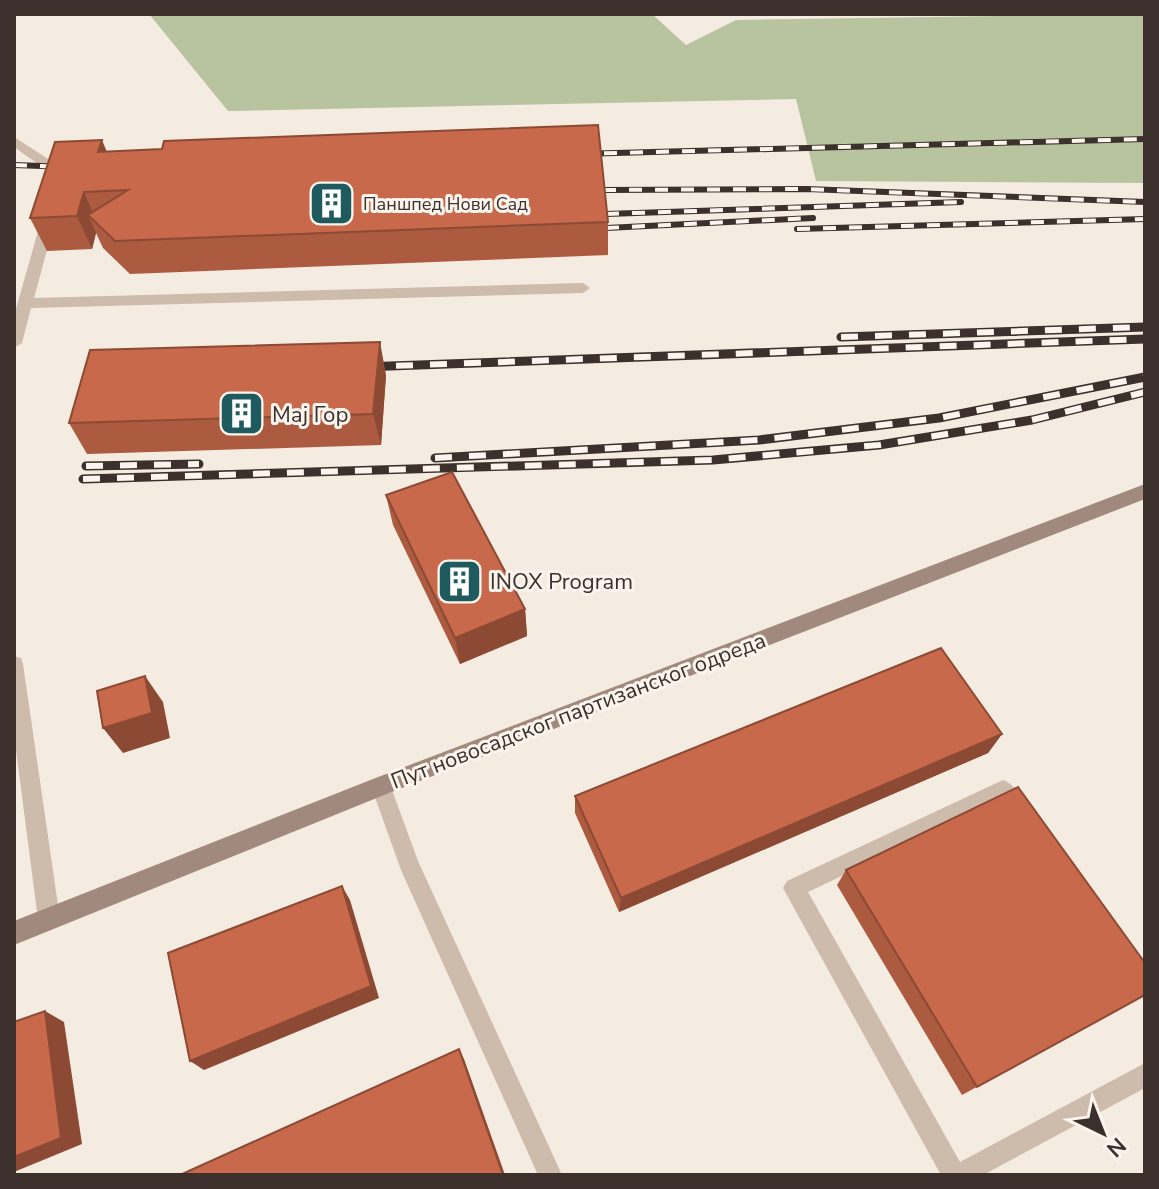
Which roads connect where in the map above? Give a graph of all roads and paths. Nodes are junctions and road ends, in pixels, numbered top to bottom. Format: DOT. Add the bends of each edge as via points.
graph roads {
  1 [pos="14,141"];
  2 [pos="583,288"];
  3 [pos="25,303"];
  4 [pos="14,343"];
  5 [pos="1145,491"];
  6 [pos="14,664"];
  7 [pos="381,786"];
  8 [pos="1031,827"];
  9 [pos="49,919"];
  10 [pos="14,933"];
  11 [pos="1145,1075"];
  12 [pos="550,1175"];
  13 [pos="956,1175"];
  1 -- 3 [label="lane" via="51,167 58,184"];
  2 -- 3 [label="lane"];
  3 -- 4 [label="lane"];
  5 -- 7 [label="street, Пут новосадског партизанског одреда"];
  6 -- 9 [label="lane"];
  7 -- 9 [label="street, Пут новосадског партизанског одреда"];
  7 -- 12 [label="lane" via="408,863"];
  8 -- 13 [label="lane" via="1003,789 794,888"];
  9 -- 10 [label="street, Пут новосадског партизанског одреда"];
  11 -- 13 [label="lane"];
}
